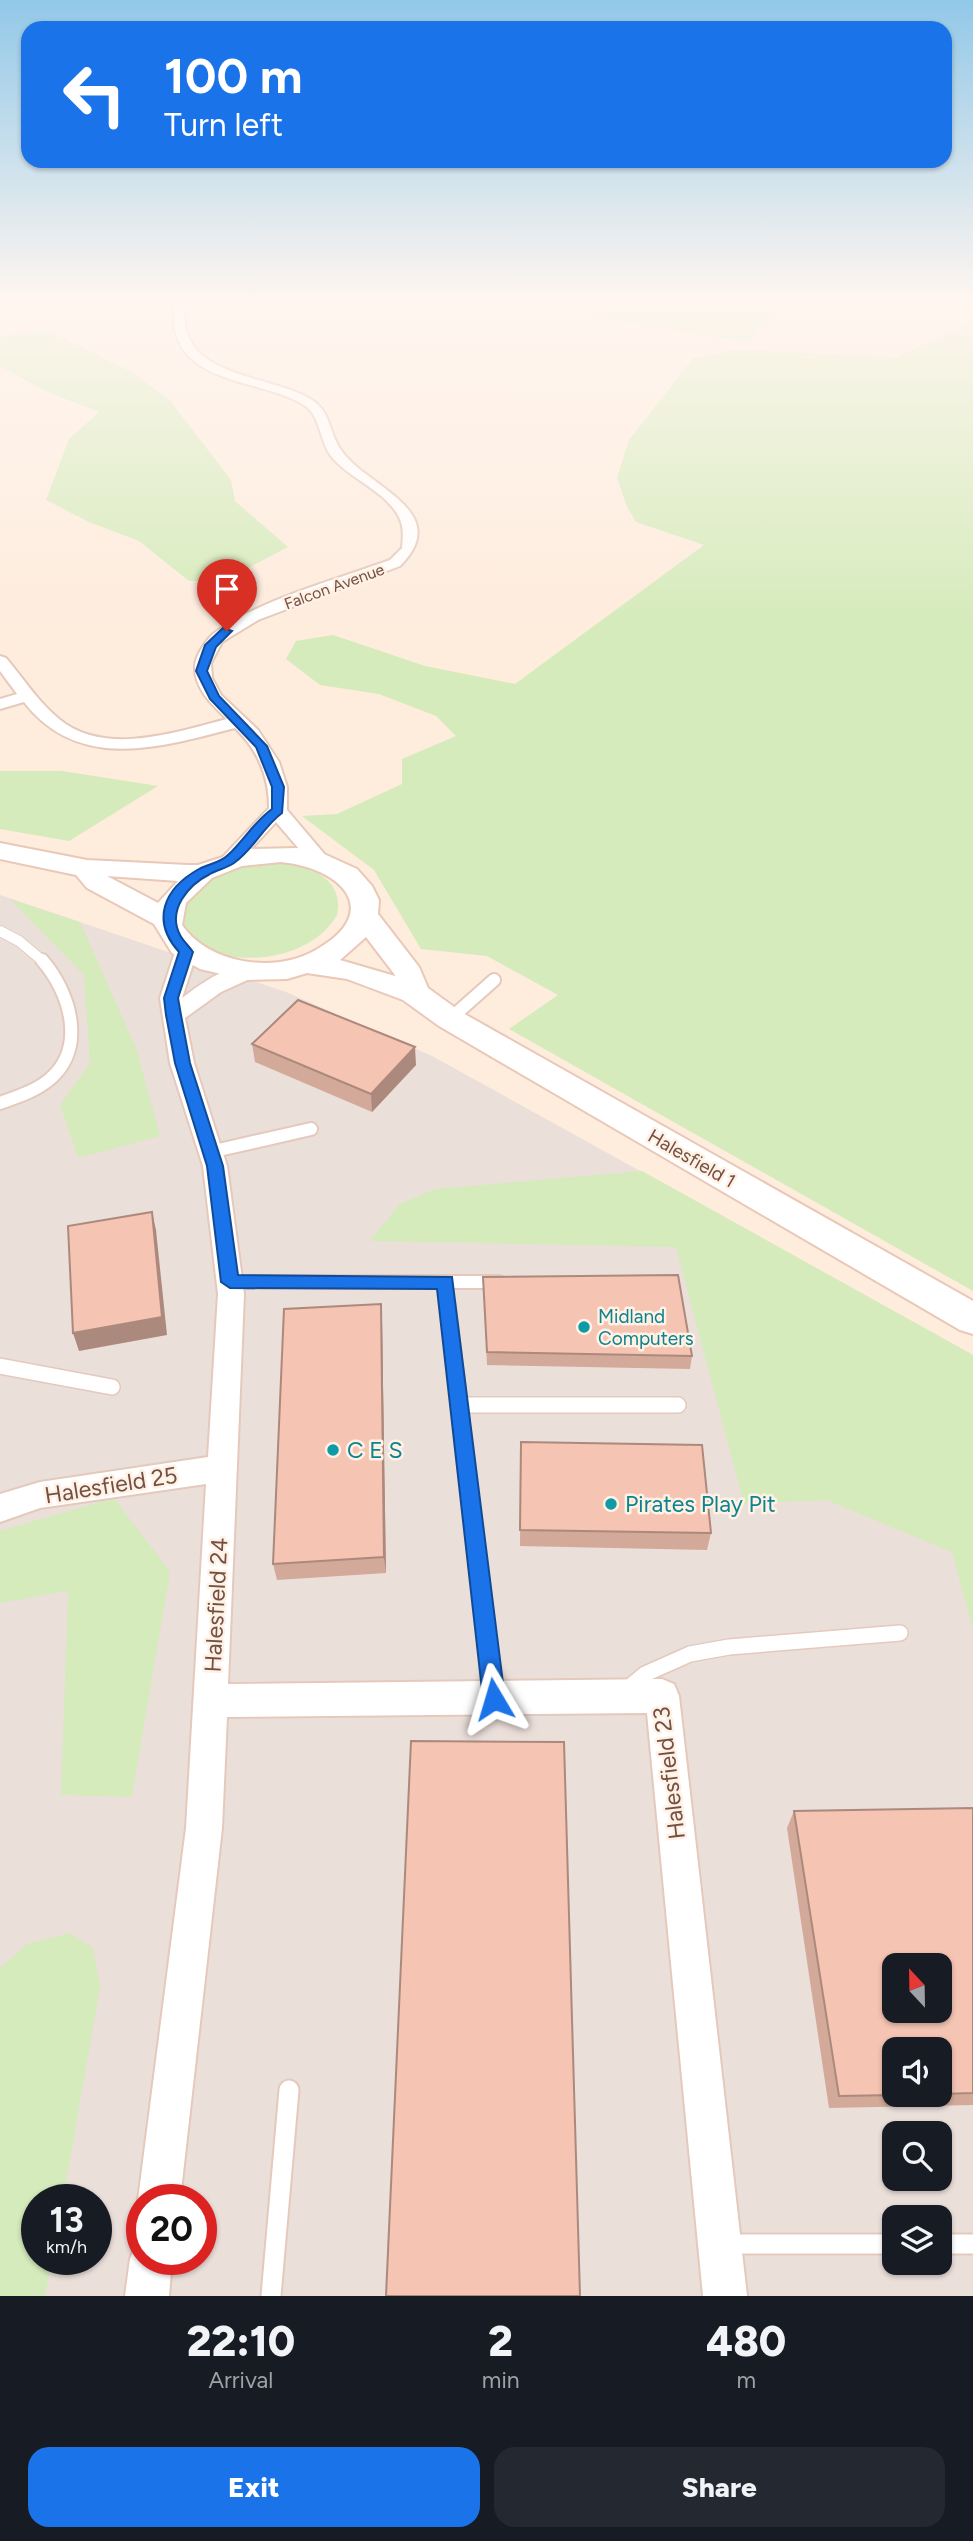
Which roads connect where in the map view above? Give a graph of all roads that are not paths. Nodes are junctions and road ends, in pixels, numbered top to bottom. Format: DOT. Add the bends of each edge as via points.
graph roads {
  1 [pos="316,410"];
  2 [pos="0,660"];
  3 [pos="27,696"];
  4 [pos="0,704"];
  5 [pos="240,721"];
  6 [pos="278,810"];
  7 [pos="0,851"];
  8 [pos="319,860"];
  9 [pos="229,861"];
  10 [pos="85,869"];
  11 [pos="202,873"];
  12 [pos="364,915"];
  13 [pos="169,920"];
  14 [pos="0,931"];
  15 [pos="186,952"];
  16 [pos="307,964"];
  17 [pos="248,971"];
  18 [pos="494,980"];
  19 [pos="414,993"];
  20 [pos="173,1015"];
  21 [pos="450,1019"];
  22 [pos="0,1103"];
  23 [pos="311,1129"];
  24 [pos="209,1152"];
  25 [pos="230,1282"];
  26 [pos="445,1282"];
  27 [pos="515,1282"];
  28 [pos="973,1319"];
  29 [pos="0,1366"];
  30 [pos="112,1387"];
  31 [pos="460,1405"];
  32 [pos="678,1405"];
  33 [pos="223,1468"];
  34 [pos="0,1508"];
  35 [pos="900,1633"];
  36 [pos="618,1697"];
  37 [pos="494,1699"];
  38 [pos="211,1702"];
  39 [pos="289,2090"];
  40 [pos="161,2184"];
  41 [pos="719,2244"];
  42 [pos="882,2244"];
  43 [pos="952,2244"];
  44 [pos="973,2244"];
  45 [pos="149,2275"];
  46 [pos="147,2296"];
  47 [pos="271,2296"];
  48 [pos="725,2296"];
  1 -- 5 [label="street, Falcon Avenue" via="336,452 391,498 411,526 410,549 395,563 252,617 216,639 201,671 214,697"];
  2 -- 3 [label="street"];
  3 -- 4 [label="street"];
  3 -- 5 [label="street" via="59,729 94,742 169,739"];
  5 -- 6 [label="street, Falcon Avenue" via="270,762 278,787"];
  6 -- 8 [label="street"];
  6 -- 9 [label="street"];
  7 -- 10 [label="street"];
  8 -- 9 [label="street" via="275,854"];
  8 -- 12 [label="street" via="343,871 359,886"];
  9 -- 11 [label="street"];
  10 -- 11 [label="street"];
  10 -- 13 [label="street" via="97,882"];
  11 -- 13 [label="street" via="177,894"];
  12 -- 16 [label="street, Halesfield 1" via="345,943"];
  12 -- 19 [label="street" via="410,974"];
  13 -- 15 [label="street" via="173,937"];
  14 -- 22 [label="lane" via="32,951 53,973 73,1022 71,1049 56,1074 27,1093"];
  15 -- 17 [label="street, Halesfield 1" via="219,967"];
  15 -- 20 [label="street, Halesfield 24" via="171,998"];
  16 -- 17 [label="street, Halesfield 1"];
  16 -- 19 [label="street, Halesfield 1" via="352,971"];
  17 -- 20 [label="street" via="213,987"];
  18 -- 21 [label="lane"];
  19 -- 21 [label="street, Halesfield 1"];
  20 -- 24 [label="street, Halesfield 24"];
  21 -- 28 [label="street, Halesfield 1"];
  23 -- 24 [label="lane"];
  24 -- 25 [label="street, Halesfield 24" via="215,1166"];
  25 -- 26 [label="lane"];
  25 -- 33 [label="street, Halesfield 24"];
  26 -- 27 [label="lane"];
  26 -- 31 [label="lane"];
  29 -- 30 [label="lane"];
  31 -- 32 [label="lane"];
  31 -- 37 [label="lane"];
  33 -- 34 [label="street, Halesfield 25" via="40,1495"];
  33 -- 38 [label="street, Halesfield 24"];
  35 -- 36 [label="lane" via="690,1654 645,1674"];
  36 -- 37 [label="street, Halesfield 23"];
  36 -- 41 [label="street, Halesfield 23" via="662,1696"];
  37 -- 38 [label="street, Halesfield 23"];
  38 -- 40 [label="street, Halesfield 24" via="204,1828"];
  39 -- 47 [label="lane"];
  41 -- 42 [label="lane"];
  41 -- 48 [label="street, Halesfield 23"];
  43 -- 44 [label="lane"];
  45 -- 46 [label="street"];
}
